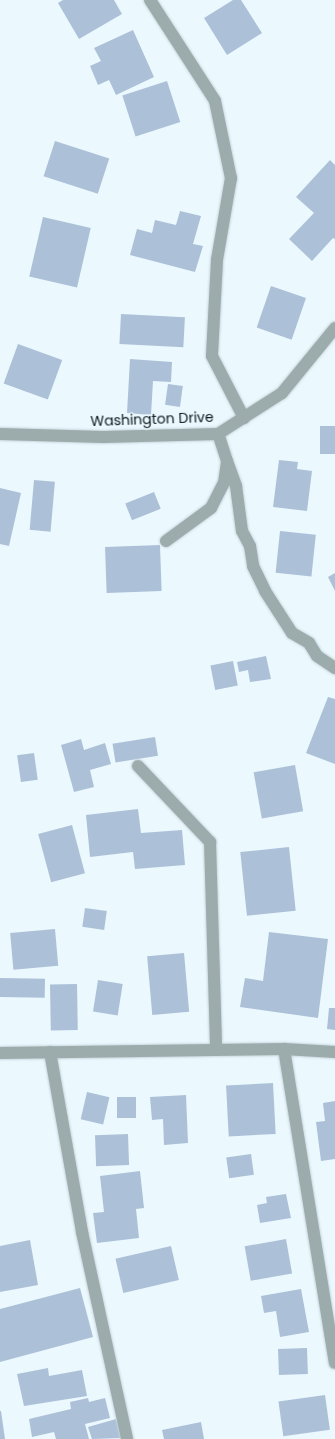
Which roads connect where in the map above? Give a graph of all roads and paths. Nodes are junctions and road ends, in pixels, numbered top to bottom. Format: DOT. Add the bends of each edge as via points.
graph roads {
  1 [pos="150,0"];
  2 [pos="335,328"];
  3 [pos="244,418"];
  4 [pos="0,434"];
  5 [pos="218,434"];
  6 [pos="227,461"];
  7 [pos="166,541"];
  8 [pos="335,668"];
  9 [pos="138,766"];
  10 [pos="284,1049"];
  11 [pos="216,1050"];
  12 [pos="50,1052"];
  13 [pos="335,1052"];
  14 [pos="0,1053"];
  15 [pos="335,1363"];
  16 [pos="127,1439"];
  1 -- 3 [label="street" via="215,101 231,178 217,260 212,356"];
  2 -- 3 [label="street, Washington Drive" via="282,393"];
  3 -- 5 [label="street, Washington Drive"];
  4 -- 5 [label="street, Washington Drive" via="103,437"];
  5 -- 6 [label="street"];
  6 -- 7 [label="street" via="224,483 211,508"];
  6 -- 8 [label="street" via="236,486 242,531 250,546 253,566 265,591 292,633 309,643 317,656"];
  9 -- 11 [label="street" via="210,842"];
  10 -- 11 [label="street"];
  10 -- 13 [label="street"];
  10 -- 15 [label="street"];
  11 -- 12 [label="street"];
  12 -- 14 [label="street"];
  12 -- 16 [label="street" via="82,1232"];
}
